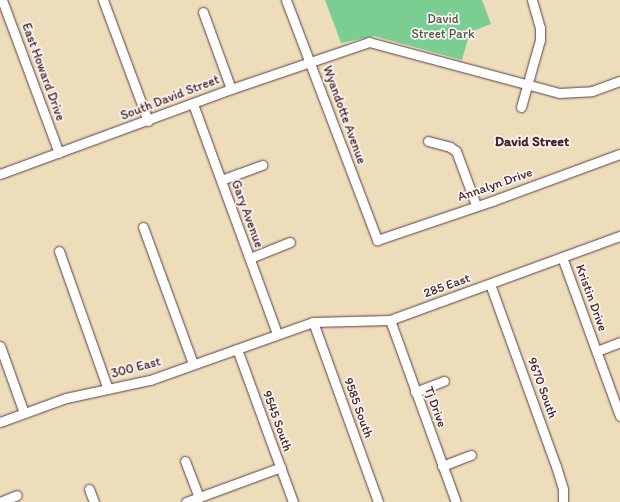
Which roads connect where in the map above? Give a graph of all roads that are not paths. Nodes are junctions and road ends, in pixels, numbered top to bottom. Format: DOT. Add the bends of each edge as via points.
graph roads {
  1 [pos="2,0"];
  2 [pos="103,0"];
  3 [pos="286,0"];
  4 [pos="532,0"];
  5 [pos="203,12"];
  6 [pos="309,61"];
  7 [pos="620,81"];
  8 [pos="527,85"];
  9 [pos="231,89"];
  10 [pos="193,104"];
  11 [pos="521,107"];
  12 [pos="148,121"];
  13 [pos="428,141"];
  14 [pos="59,153"];
  15 [pos="620,154"];
  16 [pos="262,166"];
  17 [pos="0,174"];
  18 [pos="221,180"];
  19 [pos="476,205"];
  20 [pos="143,227"];
  21 [pos="620,236"];
  22 [pos="377,240"];
  23 [pos="290,242"];
  24 [pos="58,251"];
  25 [pos="562,257"];
  26 [pos="250,258"];
  27 [pos="490,284"];
  28 [pos="390,320"];
  29 [pos="313,322"];
  30 [pos="277,333"];
  31 [pos="620,342"];
  32 [pos="0,346"];
  33 [pos="237,348"];
  34 [pos="596,351"];
  35 [pos="193,364"];
  36 [pos="444,381"];
  37 [pos="108,389"];
  38 [pos="415,392"];
  39 [pos="24,413"];
  40 [pos="620,416"];
  41 [pos="0,422"];
  42 [pos="471,455"];
  43 [pos="185,461"];
  44 [pos="442,466"];
  45 [pos="280,467"];
  46 [pos="89,489"];
  47 [pos="18,495"];
  48 [pos="199,497"];
  49 [pos="0,502"];
  50 [pos="94,502"];
  51 [pos="186,502"];
  52 [pos="293,502"];
  53 [pos="378,502"];
  54 [pos="456,502"];
  55 [pos="563,502"];
  1 -- 14 [label="street, East Howard Drive"];
  2 -- 12 [label="street"];
  3 -- 6 [label="street, Wyandotte Avenue"];
  4 -- 8 [label="street" via="540,28 540,40"];
  5 -- 9 [label="street"];
  6 -- 8 [label="street, South David Street" via="369,42 385,44"];
  6 -- 9 [label="street, South David Street"];
  6 -- 22 [label="street, Wyandotte Avenue"];
  7 -- 8 [label="street, South David Street" via="592,91 572,94"];
  8 -- 11 [label="street"];
  9 -- 10 [label="street, South David Street"];
  10 -- 12 [label="street, South David Street"];
  10 -- 18 [label="street, Gary Avenue"];
  12 -- 14 [label="street, South David Street"];
  13 -- 19 [label="street" via="450,147 456,152"];
  14 -- 17 [label="street, South David Street"];
  15 -- 19 [label="street, Annalyn Drive"];
  16 -- 18 [label="street"];
  18 -- 26 [label="street, Gary Avenue"];
  19 -- 22 [label="street, Annalyn Drive"];
  20 -- 35 [label="street"];
  21 -- 25 [label="street, 285 East"];
  23 -- 26 [label="street"];
  24 -- 37 [label="street"];
  25 -- 27 [label="street, 285 East"];
  25 -- 34 [label="street, Kristin Drive"];
  26 -- 30 [label="street, Gary Avenue"];
  27 -- 28 [label="street, 285 East"];
  27 -- 55 [label="street, 9670 South" via="556,466 563,489"];
  28 -- 29 [label="street, 285 East"];
  28 -- 38 [label="street, Tj Drive"];
  29 -- 30 [label="street, 285 East"];
  29 -- 53 [label="street, 9585 South"];
  30 -- 33 [label="street, 300 East"];
  31 -- 34 [label="street"];
  32 -- 39 [label="street"];
  33 -- 35 [label="street, 300 East"];
  33 -- 45 [label="street, 9545 South"];
  34 -- 40 [label="street, Kristin Drive"];
  35 -- 37 [label="street, 300 East" via="150,380"];
  36 -- 38 [label="street"];
  37 -- 39 [label="street, 300 East" via="66,398"];
  38 -- 44 [label="street, Tj Drive"];
  39 -- 41 [label="street, 300 East"];
  42 -- 44 [label="street"];
  43 -- 48 [label="street"];
  44 -- 54 [label="street, Tj Drive"];
  45 -- 48 [label="street"];
  45 -- 52 [label="street, 9545 South"];
  46 -- 50 [label="street"];
  47 -- 49 [label="street"];
  48 -- 51 [label="street"];
}
